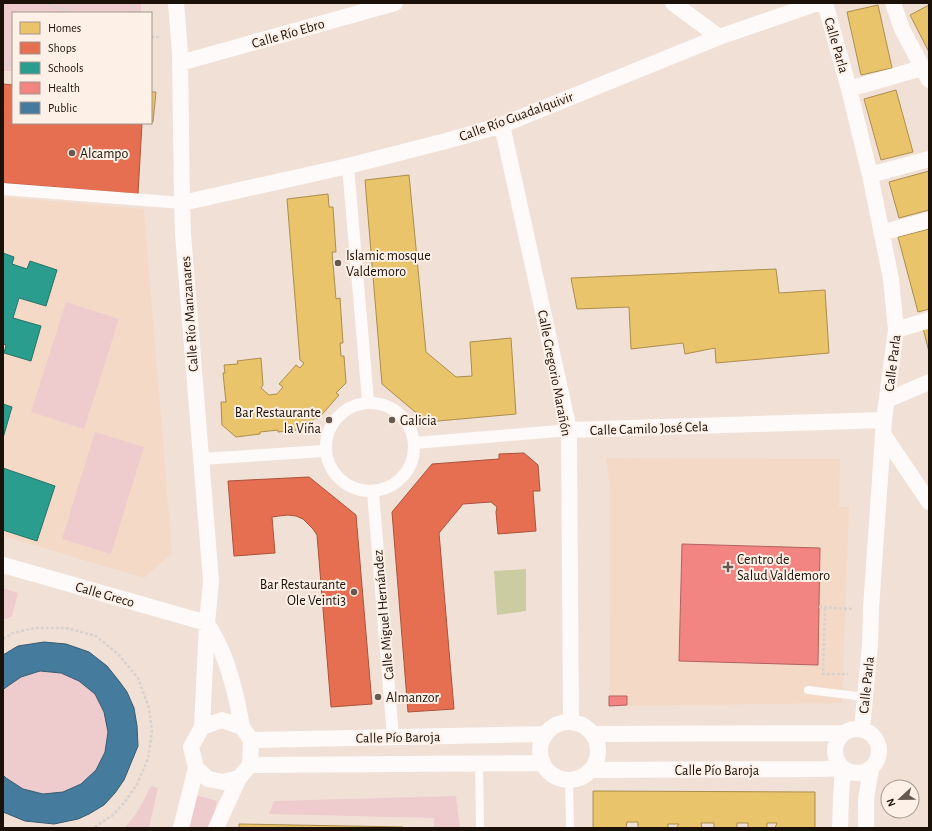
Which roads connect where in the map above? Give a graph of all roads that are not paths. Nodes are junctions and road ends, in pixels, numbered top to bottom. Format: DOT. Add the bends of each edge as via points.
graph roads {
  1 [pos="176,3"];
  2 [pos="395,3"];
  3 [pos="673,3"];
  4 [pos="818,3"];
  5 [pos="825,3"];
  6 [pos="893,3"];
  7 [pos="373,6"];
  8 [pos="719,37"];
  9 [pos="180,63"];
  10 [pos="926,74"];
  11 [pos="849,89"];
  12 [pos="502,124"];
  13 [pos="929,159"];
  14 [pos="348,166"];
  15 [pos="870,175"];
  16 [pos="3,189"];
  17 [pos="182,203"];
  18 [pos="929,220"];
  19 [pos="881,233"];
  20 [pos="929,320"];
  21 [pos="896,330"];
  22 [pos="929,382"];
  23 [pos="887,400"];
  24 [pos="368,401"];
  25 [pos="883,427"];
  26 [pos="570,430"];
  27 [pos="415,443"];
  28 [pos="324,451"];
  29 [pos="201,459"];
  30 [pos="373,492"];
  31 [pos="929,502"];
  32 [pos="3,565"];
  33 [pos="207,623"];
  34 [pos="808,690"];
  35 [pos="866,697"];
  36 [pos="571,722"];
  37 [pos="202,728"];
  38 [pos="862,729"];
  39 [pos="844,733"];
  40 [pos="246,734"];
  41 [pos="545,734"];
  42 [pos="593,734"];
  43 [pos="393,737"];
  44 [pos="479,763"];
  45 [pos="543,763"];
  46 [pos="250,764"];
  47 [pos="196,768"];
  48 [pos="843,768"];
  49 [pos="871,769"];
  50 [pos="591,770"];
  51 [pos="238,778"];
  52 [pos="569,780"];
  53 [pos="182,828"];
  54 [pos="216,828"];
  55 [pos="480,828"];
  56 [pos="570,828"];
  57 [pos="840,828"];
  58 [pos="866,828"];
  1 -- 9 [label="street, Calle Río Manzanares"];
  2 -- 7 [label="street, Calle Río Ebro"];
  3 -- 8 [label="street"];
  4 -- 8 [label="street, Calle Río Guadalquivir"];
  5 -- 11 [label="street, Calle Parla"];
  6 -- 10 [label="street" via="902,29"];
  7 -- 9 [label="street, Calle Río Ebro"];
  8 -- 12 [label="street, Calle Río Guadalquivir"];
  9 -- 17 [label="street, Calle Río Manzanares"];
  10 -- 11 [label="street"];
  11 -- 15 [label="street, Calle Parla"];
  12 -- 14 [label="street, Calle Río Guadalquivir"];
  12 -- 26 [label="street, Calle Gregorio Marañón"];
  13 -- 15 [label="street"];
  14 -- 17 [label="street, Calle Río Guadalquivir"];
  14 -- 24 [label="street"];
  15 -- 19 [label="street, Calle Parla"];
  16 -- 17 [label="street"];
  17 -- 29 [label="street, Calle Río Manzanares"];
  18 -- 19 [label="street"];
  19 -- 21 [label="street, Calle Parla" via="891,279"];
  20 -- 21 [label="street"];
  21 -- 23 [label="street, Calle Parla"];
  22 -- 23 [label="street"];
  23 -- 25 [label="street, Calle Parla"];
  24 -- 27 [label="street" via="388,405 412,430"];
  24 -- 28 [label="street" via="352,404 328,429"];
  25 -- 26 [label="street, Calle Camilo José Cela"];
  25 -- 31 [label="street"];
  25 -- 35 [label="street, Calle Parla"];
  26 -- 27 [label="street, Calle Camilo José Cela"];
  26 -- 36 [label="street, Calle Gregorio Marañón"];
  27 -- 30 [label="street" via="412,465 387,489"];
  28 -- 29 [label="street"];
  28 -- 30 [label="street" via="327,464 352,489"];
  29 -- 33 [label="street, Calle Río Manzanares" via="211,581"];
  30 -- 43 [label="street, Calle Miguel Hernández"];
  32 -- 33 [label="street, Calle Greco"];
  33 -- 37 [label="street, Calle Río Manzanares"];
  33 -- 40 [label="street" via="224,658"];
  34 -- 35 [label="lane"];
  35 -- 38 [label="street, Calle Parla"];
  36 -- 41 [label="street" via="552,727"];
  36 -- 42 [label="street" via="579,723"];
  37 -- 40 [label="street" via="222,720"];
  37 -- 47 [label="street" via="192,747"];
  38 -- 39 [label="street"];
  38 -- 49 [label="street" via="877,741 880,751"];
  39 -- 42 [label="street"];
  39 -- 48 [label="street" via="837,740 835,750 837,760"];
  40 -- 43 [label="street, Calle Pío Baroja"];
  40 -- 46 [label="street"];
  41 -- 43 [label="street, Calle Pío Baroja"];
  41 -- 45 [label="street" via="540,748"];
  42 -- 50 [label="street" via="598,752"];
  44 -- 45 [label="street, Calle Pío Baroja"];
  44 -- 46 [label="street, Calle Pío Baroja"];
  44 -- 55 [label="lane"];
  45 -- 52 [label="street" via="553,775"];
  46 -- 51 [label="street"];
  47 -- 51 [label="street" via="208,779 223,782"];
  47 -- 53 [label="street"];
  48 -- 49 [label="street" via="852,773 862,773"];
  48 -- 50 [label="street, Calle Pío Baroja"];
  48 -- 57 [label="street"];
  49 -- 58 [label="street" via="866,799"];
  50 -- 52 [label="street" via="577,779"];
  51 -- 54 [label="street"];
  52 -- 56 [label="lane"];
}
